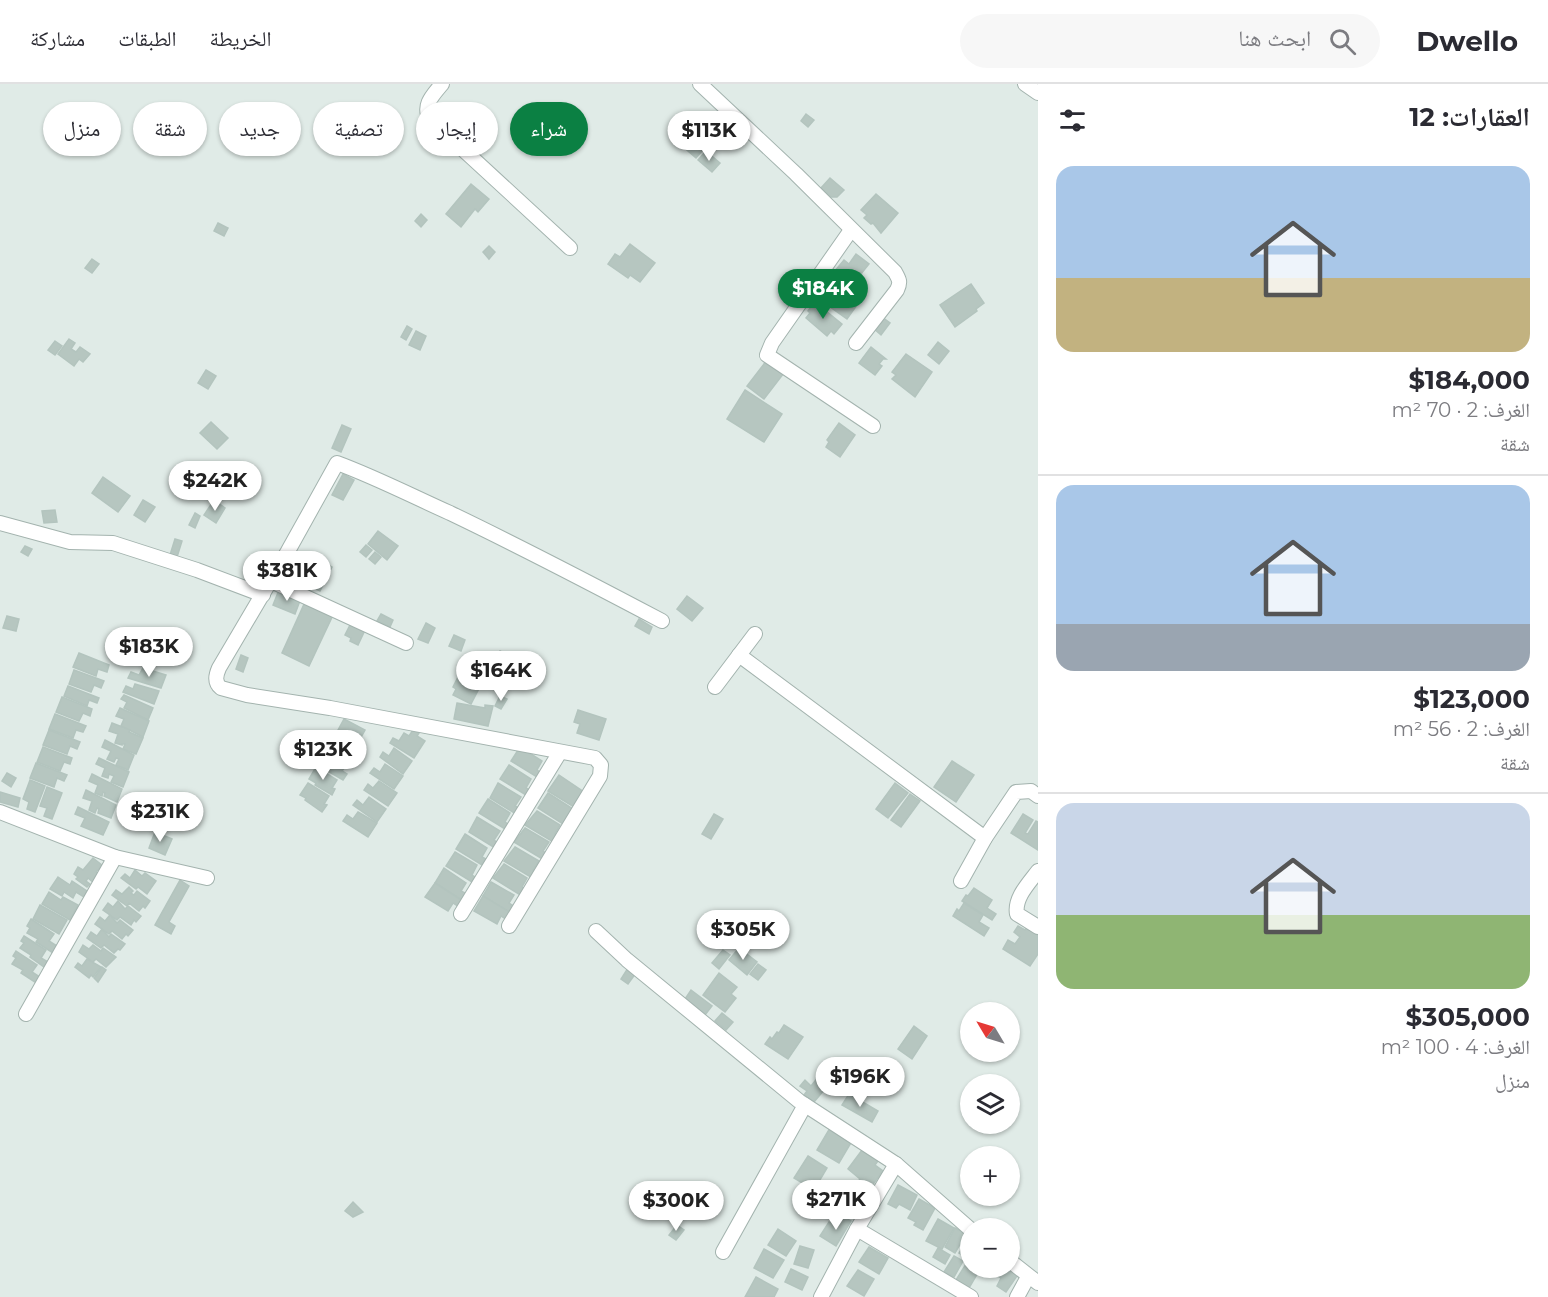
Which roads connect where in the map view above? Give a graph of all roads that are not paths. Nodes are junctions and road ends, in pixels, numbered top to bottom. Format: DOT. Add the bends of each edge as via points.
graph roads {
  1 [pos="441,84"];
  2 [pos="700,84"];
  3 [pos="1025,84"];
  4 [pos="1038,93"];
  5 [pos="851,230"];
  6 [pos="570,249"];
  7 [pos="856,343"];
  8 [pos="873,426"];
  9 [pos="0,523"];
  10 [pos="271,581"];
  11 [pos="263,595"];
  12 [pos="662,621"];
  13 [pos="755,634"];
  14 [pos="406,643"];
  15 [pos="739,655"];
  16 [pos="715,687"];
  17 [pos="560,752"];
  18 [pos="1038,796"];
  19 [pos="0,812"];
  20 [pos="986,838"];
  21 [pos="115,857"];
  22 [pos="1038,872"];
  23 [pos="207,878"];
  24 [pos="961,881"];
  25 [pos="461,914"];
  26 [pos="509,926"];
  27 [pos="1038,927"];
  28 [pos="596,931"];
  29 [pos="26,1014"];
  30 [pos="805,1105"];
  31 [pos="896,1164"];
  32 [pos="960,1220"];
  33 [pos="857,1229"];
  34 [pos="723,1252"];
  35 [pos="1020,1269"];
  36 [pos="1033,1280"];
  37 [pos="821,1297"];
  38 [pos="971,1297"];
  39 [pos="1017,1297"];
  1 -- 6 [label="street" via="428,104 430,119"];
  2 -- 5 [label="street"];
  3 -- 4 [label="street"];
  5 -- 7 [label="street" via="895,272 900,285"];
  5 -- 8 [label="street" via="767,352 771,359"];
  9 -- 11 [label="street" via="70,542 113,543"];
  10 -- 11 [label="street"];
  10 -- 12 [label="street" via="337,463 467,521"];
  10 -- 14 [label="street"];
  11 -- 17 [label="street" via="217,674 221,688"];
  13 -- 15 [label="street"];
  15 -- 16 [label="street"];
  15 -- 20 [label="street"];
  17 -- 25 [label="street"];
  17 -- 26 [label="street" via="595,758 601,765 600,776"];
  18 -- 20 [label="street" via="1031,791 1016,792"];
  19 -- 21 [label="street"];
  20 -- 24 [label="street"];
  21 -- 23 [label="street"];
  21 -- 29 [label="street"];
  22 -- 27 [label="street" via="1016,909 1017,914"];
  28 -- 30 [label="street"];
  30 -- 31 [label="street"];
  30 -- 34 [label="street"];
  31 -- 32 [label="street"];
  31 -- 33 [label="street"];
  33 -- 37 [label="street"];
  33 -- 38 [label="street"];
  35 -- 36 [label="street"];
  36 -- 39 [label="street"];
}
